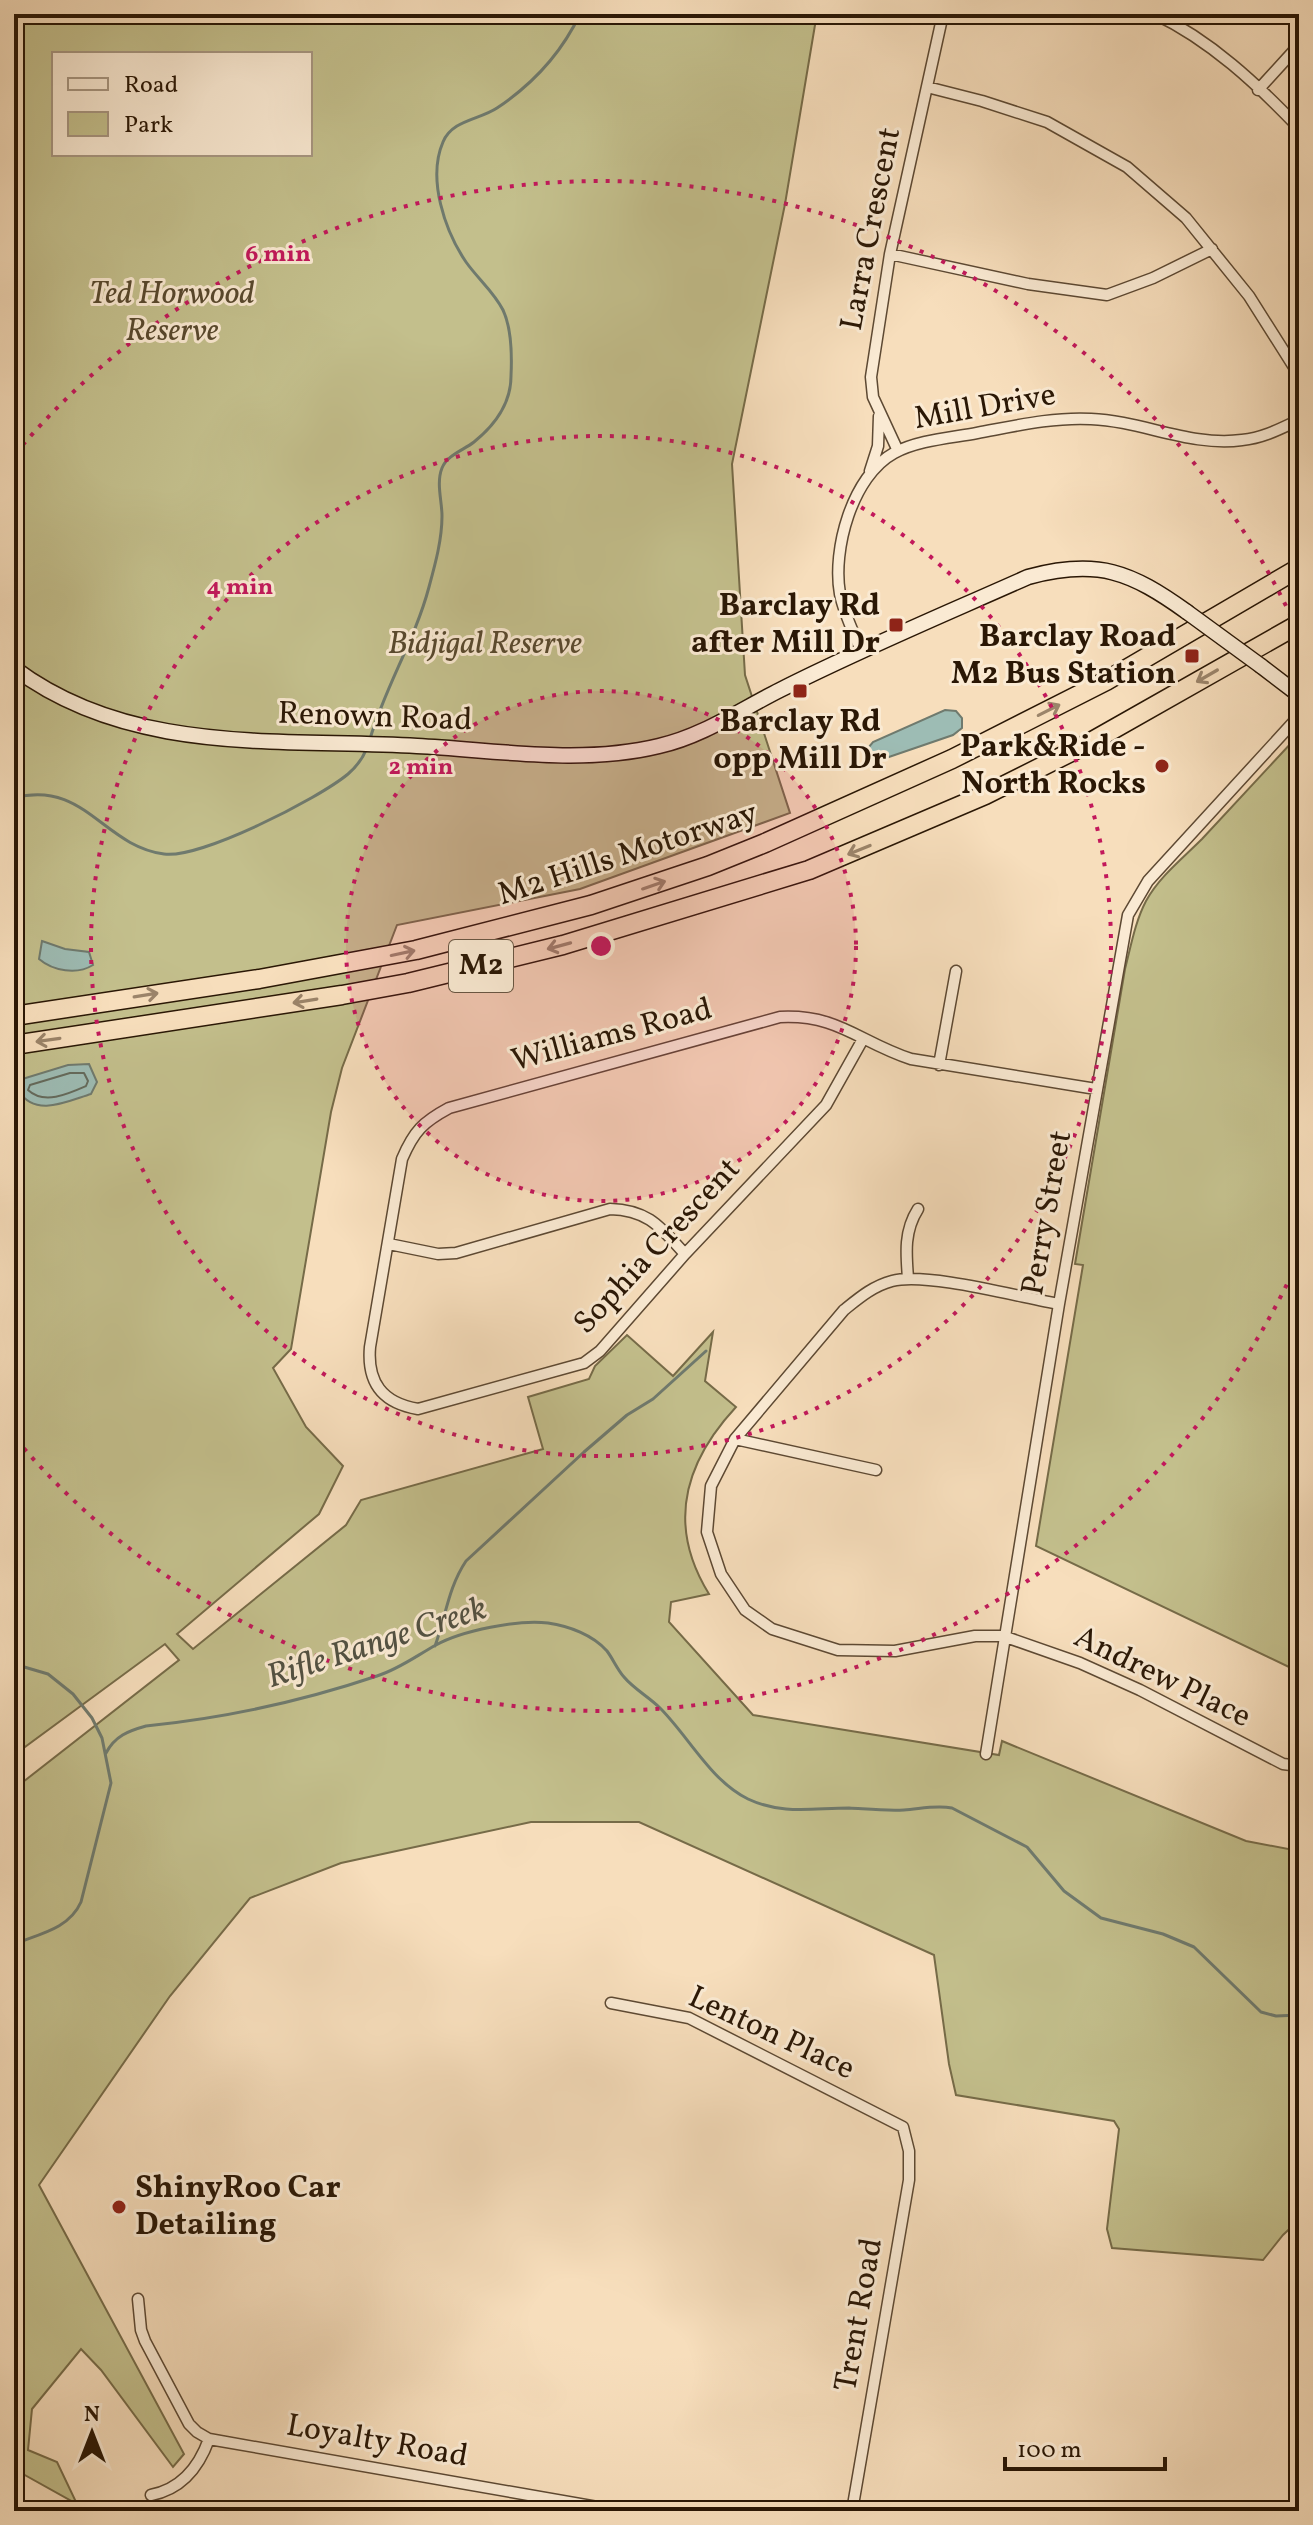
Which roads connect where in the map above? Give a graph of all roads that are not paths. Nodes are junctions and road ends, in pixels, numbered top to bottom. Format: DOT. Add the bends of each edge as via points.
graph roads {
  1 [pos="943,14"];
  2 [pos="1155,14"];
  3 [pos="1299,45"];
  4 [pos="927,87"];
  5 [pos="1258,90"];
  6 [pos="1299,128"];
  7 [pos="1212,249"];
  8 [pos="890,254"];
  9 [pos="1299,375"];
  10 [pos="879,411"];
  11 [pos="1299,420"];
  12 [pos="898,451"];
  13 [pos="870,473"];
  14 [pos="1299,568"];
  15 [pos="1299,624"];
  16 [pos="861,651"];
  17 [pos="14,668"];
  18 [pos="1299,695"];
  19 [pos="1299,716"];
  20 [pos="1299,729"];
  21 [pos="1281,736"];
  22 [pos="956,971"];
  23 [pos="14,1016"];
  24 [pos="863,1039"];
  25 [pos="14,1045"];
  26 [pos="939,1065"];
  27 [pos="1096,1089"];
  28 [pos="918,1209"];
  29 [pos="389,1244"];
  30 [pos="685,1254"];
  31 [pos="908,1278"];
  32 [pos="1059,1304"];
  33 [pos="387,1397"];
  34 [pos="735,1439"];
  35 [pos="876,1470"];
  36 [pos="1003,1636"];
  37 [pos="986,1754"];
  38 [pos="1299,1766"];
  39 [pos="611,2003"];
  40 [pos="903,2127"];
  41 [pos="138,2299"];
  42 [pos="209,2439"];
  43 [pos="151,2495"];
  44 [pos="620,2511"];
  45 [pos="852,2511"];
  1 -- 4 [label="street, Larra Crescent"];
  2 -- 5 [label="street" via="1242,72"];
  3 -- 5 [label="street"];
  4 -- 7 [label="street" via="1047,122 1127,167 1186,218"];
  4 -- 8 [label="street, Larra Crescent"];
  5 -- 6 [label="street"];
  7 -- 8 [label="street" via="1107,295"];
  7 -- 9 [label="street"];
  8 -- 10 [label="street, Larra Crescent" via="871,377"];
  10 -- 12 [label="street, Larra Crescent"];
  10 -- 13 [label="street" via="878,446"];
  11 -- 12 [label="street, Mill Drive" via="1241,441 1206,441 1128,423 1068,419"];
  12 -- 13 [label="street, Mill Drive"];
  13 -- 16 [label="street, Mill Drive" via="842,540 838,571 841,600"];
  23 -- 14 [label="highway, M2 Hills Motorway / M2, one-way" via="416,950 679,876 952,759 1106,681"];
  15 -- 25 [label="highway, M2 Hills Motorway / M2, one-way" via="1089,743 809,870 563,945 408,983"];
  16 -- 17 [label="main road, Renown Road" via="705,730 660,746 607,754 251,742 161,732 85,708"];
  16 -- 18 [label="main road, Renown Road, bridge" via="1028,577 1060,569 1094,569 1151,587"];
  19 -- 21 [label="street, Perry Street"];
  20 -- 21 [label="street, Perry Street"];
  21 -- 27 [label="street, Perry Street" via="1134,902"];
  22 -- 26 [label="street"];
  24 -- 26 [label="street, Williams Road"];
  24 -- 29 [label="street, Williams Road" via="826,1020 780,1017 449,1108 411,1137 402,1159"];
  24 -- 30 [label="street, Sophia Crescent" via="826,1105"];
  26 -- 27 [label="street, Williams Road"];
  27 -- 32 [label="street, Perry Street"];
  28 -- 31 [label="street" via="906,1240"];
  29 -- 30 [label="street" via="456,1253 619,1209 644,1215"];
  29 -- 33 [label="street, Williams Road" via="369,1363 373,1381"];
  30 -- 33 [label="street, Sophia Crescent" via="584,1363 436,1406 418,1409"];
  31 -- 32 [label="street"];
  31 -- 34 [label="street" via="872,1289 844,1310"];
  32 -- 36 [label="street, Perry Street"];
  34 -- 35 [label="street"];
  34 -- 36 [label="street" via="711,1486 707,1532 721,1574 745,1610 772,1629 838,1650 895,1651"];
  36 -- 37 [label="street, Perry Street"];
  36 -- 38 [label="street, Andrew Place" via="1080,1663 1271,1759"];
  39 -- 40 [label="street, Lenton Place" via="689,2018"];
  40 -- 45 [label="street, Trent Road" via="909,2180"];
  41 -- 42 [label="street" via="145,2341 189,2424"];
  42 -- 43 [label="street" via="198,2464 178,2485"];
  42 -- 44 [label="street, Loyalty Road"];
}
